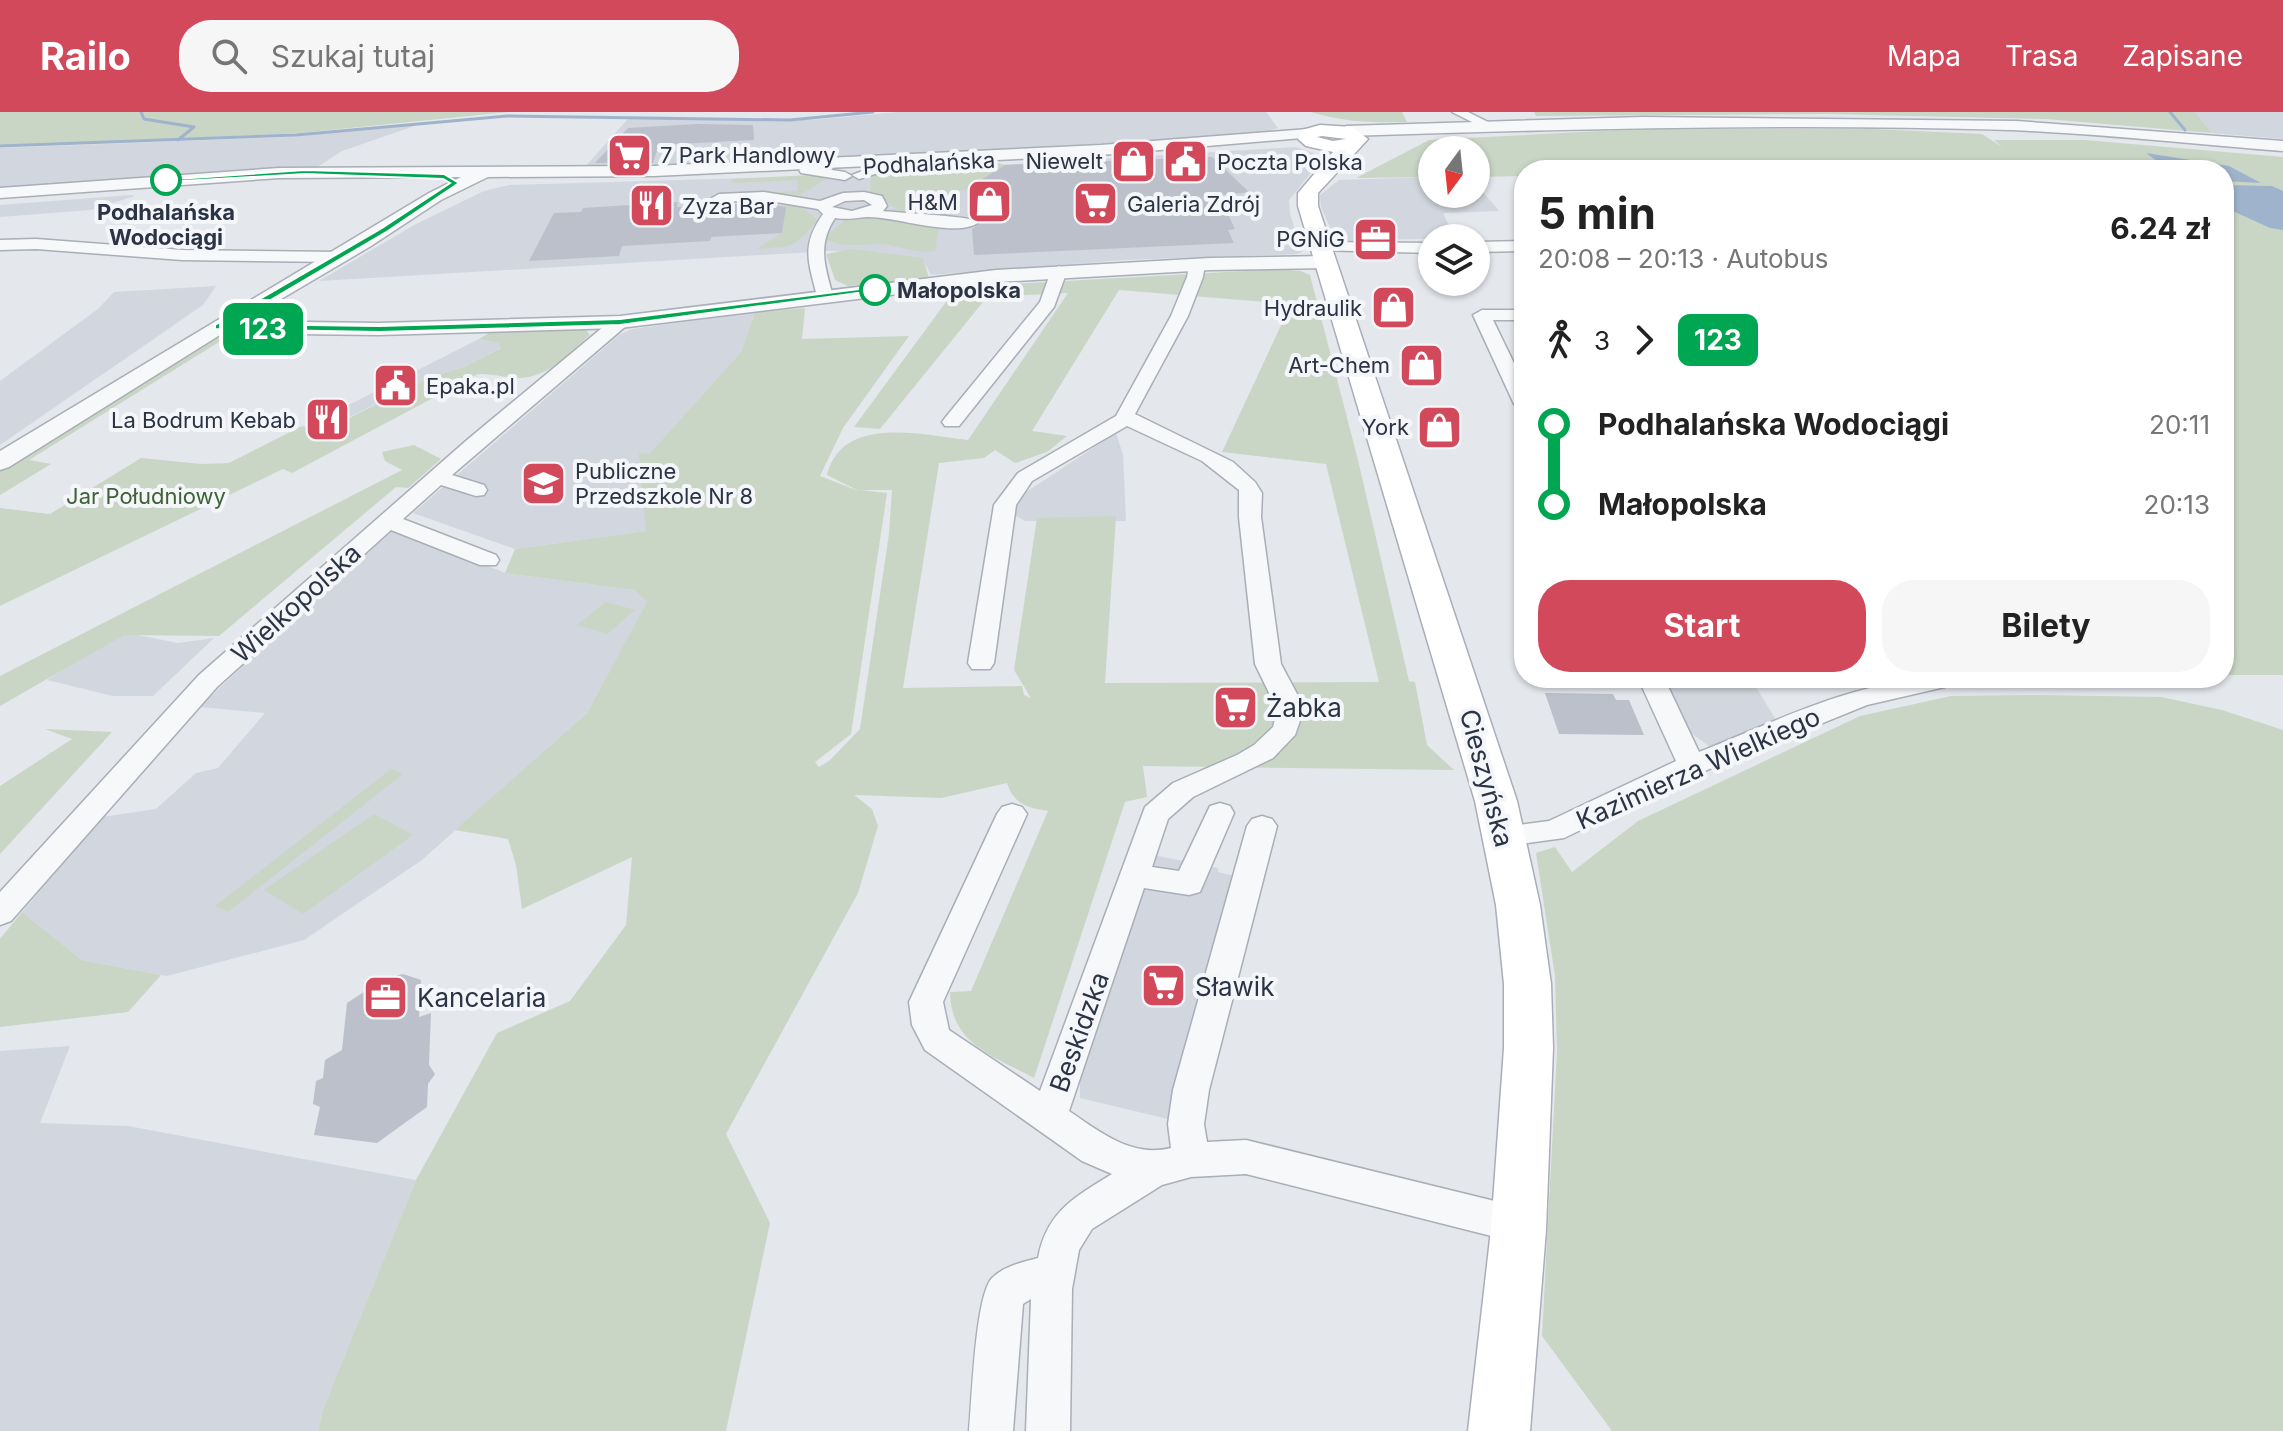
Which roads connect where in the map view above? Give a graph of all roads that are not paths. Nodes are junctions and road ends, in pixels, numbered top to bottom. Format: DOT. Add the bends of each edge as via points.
graph roads {
  1 [pos="1458,112"];
  2 [pos="1492,127"];
  3 [pos="1387,133"];
  4 [pos="1279,140"];
  5 [pos="1329,140"];
  6 [pos="2283,146"];
  7 [pos="813,166"];
  8 [pos="850,173"];
  9 [pos="462,179"];
  10 [pos="0,193"];
  11 [pos="764,196"];
  12 [pos="719,198"];
  13 [pos="828,209"];
  14 [pos="866,212"];
  15 [pos="972,222"];
  16 [pos="818,234"];
  17 [pos="0,245"];
  18 [pos="1514,246"];
  19 [pos="1490,247"];
  20 [pos="1418,249"];
  21 [pos="1323,255"];
  22 [pos="338,257"];
  23 [pos="1197,264"];
  24 [pos="1059,271"];
  25 [pos="825,296"];
  26 [pos="1514,315"];
  27 [pos="620,322"];
  28 [pos="218,327"];
  29 [pos="1514,383"];
  30 [pos="1126,418"];
  31 [pos="952,422"];
  32 [pos="0,462"];
  33 [pos="438,477"];
  34 [pos="476,490"];
  35 [pos="389,521"];
  36 [pos="488,560"];
  37 [pos="981,663"];
  38 [pos="1656,688"];
  39 [pos="1905,688"];
  40 [pos="1692,765"];
  41 [pos="1220,813"];
  42 [pos="1012,814"];
  43 [pos="1262,826"];
  44 [pos="1505,835"];
  45 [pos="1134,875"];
  46 [pos="0,913"];
  47 [pos="1049,1116"];
  48 [pos="1191,1160"];
  49 [pos="1153,1170"];
  50 [pos="1519,1225"];
  51 [pos="1055,1272"];
  52 [pos="991,1431"];
  53 [pos="1048,1431"];
  54 [pos="1499,1431"];
  1 -- 2 [label="street"];
  2 -- 3 [label="street"];
  2 -- 6 [label="street" via="1912,123"];
  3 -- 5 [label="street"];
  3 -- 5 [label="street" via="1374,145"];
  4 -- 5 [label="street"];
  4 -- 5 [label="street, Podhalańska"];
  4 -- 8 [label="street, Podhalańska" via="895,162"];
  5 -- 21 [label="main road, Cieszyńska" via="1330,170 1307,196"];
  7 -- 8 [label="street, Podhalańska"];
  7 -- 9 [label="street, Podhalańska" via="634,178"];
  7 -- 9 [label="street, Podhalańska" via="500,172"];
  8 -- 11 [label="street" via="799,197"];
  8 -- 13 [label="street"];
  8 -- 14 [label="street" via="864,196 877,199"];
  9 -- 10 [label="street" via="305,172"];
  9 -- 22 [label="street"];
  11 -- 12 [label="street"];
  11 -- 13 [label="street"];
  13 -- 14 [label="street"];
  13 -- 16 [label="street"];
  14 -- 15 [label="street"];
  14 -- 16 [label="street"];
  16 -- 25 [label="street" via="812,255"];
  17 -- 22 [label="street"];
  18 -- 19 [label="street"];
  20 -- 21 [label="street"];
  21 -- 23 [label="street"];
  21 -- 44 [label="main road, Cieszyńska"];
  22 -- 28 [label="street"];
  23 -- 24 [label="street"];
  23 -- 30 [label="street" via="1198,274"];
  24 -- 25 [label="street"];
  24 -- 31 [label="street" via="1048,303"];
  25 -- 27 [label="street"];
  26 -- 29 [label="street" via="1482,315"];
  27 -- 28 [label="street"];
  27 -- 33 [label="street, Wielkopolska"];
  28 -- 32 [label="street"];
  30 -- 37 [label="street" via="1025,477 1005,505"];
  30 -- 45 [label="street, Beskidzka" via="1220,463 1248,486 1268,664 1289,716 1286,730 1270,746 1180,792 1155,814"];
  33 -- 34 [label="street"];
  33 -- 35 [label="street, Wielkopolska"];
  35 -- 36 [label="street"];
  35 -- 46 [label="street, Wielkopolska" via="208,681"];
  38 -- 40 [label="street"];
  39 -- 40 [label="street, Kazimierza Wielkiego" via="1860,698"];
  40 -- 44 [label="street, Kazimierza Wielkiego" via="1554,831"];
  41 -- 45 [label="street" via="1189,884"];
  42 -- 47 [label="street, Beskidzka" via="926,1002 937,1040"];
  43 -- 48 [label="street" via="1191,1090 1186,1124"];
  44 -- 50 [label="main road, Cieszyńska" via="1529,1013"];
  45 -- 47 [label="street, Beskidzka"];
  47 -- 49 [label="street" via="1107,1156"];
  48 -- 49 [label="street"];
  48 -- 50 [label="street" via="1246,1157"];
  49 -- 51 [label="street" via="1078,1216 1060,1244"];
  50 -- 54 [label="main road, Cieszyńska"];
  51 -- 52 [label="street" via="1018,1283 1005,1293"];
  51 -- 53 [label="street"];
}
